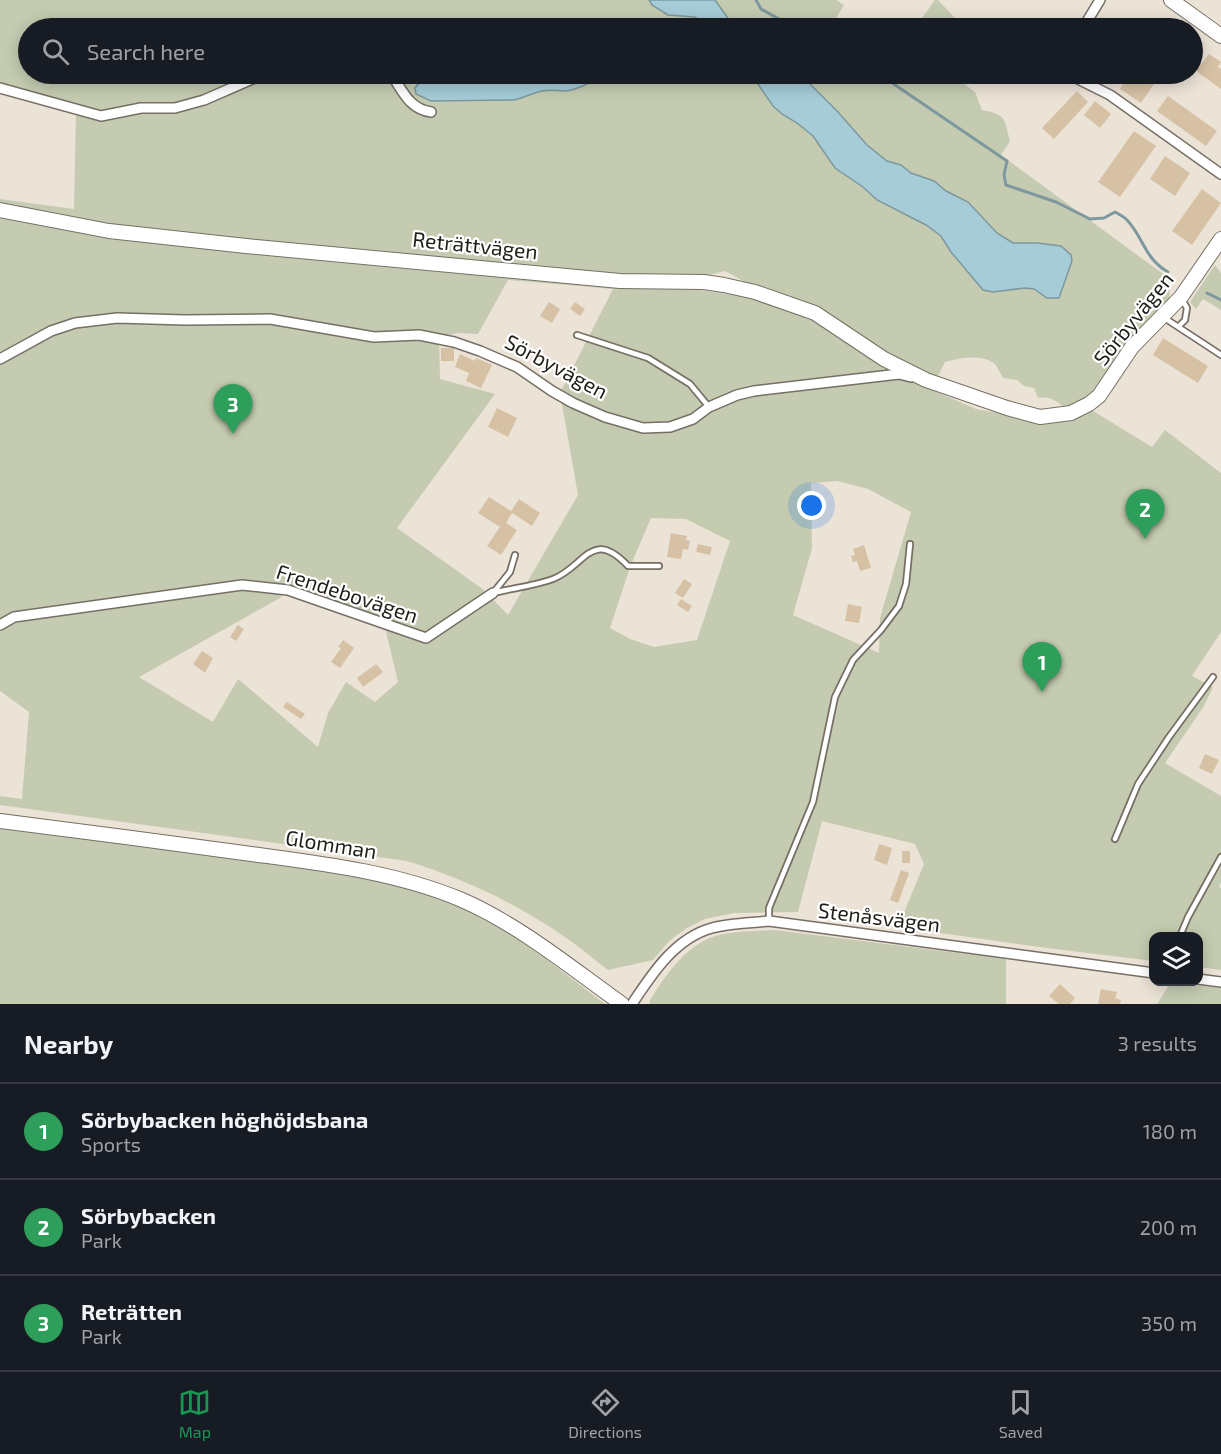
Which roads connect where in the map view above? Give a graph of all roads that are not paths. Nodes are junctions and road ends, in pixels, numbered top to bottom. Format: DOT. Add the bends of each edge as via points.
graph roads {
  1 [pos="1100,0"];
  2 [pos="1170,0"];
  3 [pos="1089,18"];
  4 [pos="1196,18"];
  5 [pos="1203,23"];
  6 [pos="1221,36"];
  7 [pos="241,84"];
  8 [pos="398,84"];
  9 [pos="1088,84"];
  10 [pos="0,88"];
  11 [pos="431,112"];
  12 [pos="1221,174"];
  13 [pos="0,210"];
  14 [pos="1221,240"];
  15 [pos="1181,297"];
  16 [pos="1163,317"];
  17 [pos="1178,327"];
  18 [pos="578,335"];
  19 [pos="1221,355"];
  20 [pos="0,359"];
  21 [pos="926,380"];
  22 [pos="709,406"];
  23 [pos="910,543"];
  24 [pos="516,555"];
  25 [pos="659,566"];
  26 [pos="493,593"];
  27 [pos="0,625"];
  28 [pos="1213,677"];
  29 [pos="0,821"];
  30 [pos="1115,839"];
  31 [pos="1221,857"];
  32 [pos="769,921"];
  33 [pos="1182,932"];
  34 [pos="1149,972"];
  35 [pos="1203,980"];
  36 [pos="1221,982"];
  37 [pos="622,1004"];
  38 [pos="632,1004"];
  1 -- 3 [label="street"];
  2 -- 4 [label="street"];
  5 -- 6 [label="street"];
  7 -- 10 [label="street" via="175,108 141,108 101,116"];
  8 -- 11 [label="street" via="418,110"];
  9 -- 12 [label="street" via="1110,95"];
  13 -- 21 [label="street, Reträttvägen" via="109,231 246,246 620,281 724,285 815,313 884,359"];
  14 -- 15 [label="street, Sörbyvägen"];
  15 -- 16 [label="street, Sörbyvägen"];
  15 -- 17 [label="lane" via="1187,308 1185,320"];
  16 -- 17 [label="lane"];
  16 -- 21 [label="street, Sörbyvägen" via="1132,347 1099,396 1071,413 1040,417 1024,414"];
  17 -- 19 [label="lane"];
  18 -- 22 [label="lane" via="648,358 690,384"];
  20 -- 22 [label="street, Sörbyvägen" via="51,331 75,323 117,318 270,318 374,337 419,335 454,342 517,367 573,403 643,428 670,427 693,419"];
  21 -- 22 [label="street, Sörbyvägen" via="898,374 773,388 737,395"];
  23 -- 32 [label="lane" via="906,584 899,606 853,660 835,697 813,802 769,908"];
  24 -- 26 [label="lane" via="510,572"];
  25 -- 26 [label="lane" via="628,566 616,553 601,549 590,552 555,579"];
  26 -- 27 [label="street, Frendebovägen" via="426,638 288,590 242,585 14,617"];
  28 -- 30 [label="lane" via="1138,784"];
  29 -- 37 [label="street, Glomman" via="310,862 400,879 462,900 499,919"];
  31 -- 33 [label="lane"];
  32 -- 34 [label="street, Stenåsvägen"];
  32 -- 38 [label="street, Stenåsvägen" via="711,928 684,942 659,964"];
  35 -- 36 [label="street"];
}
